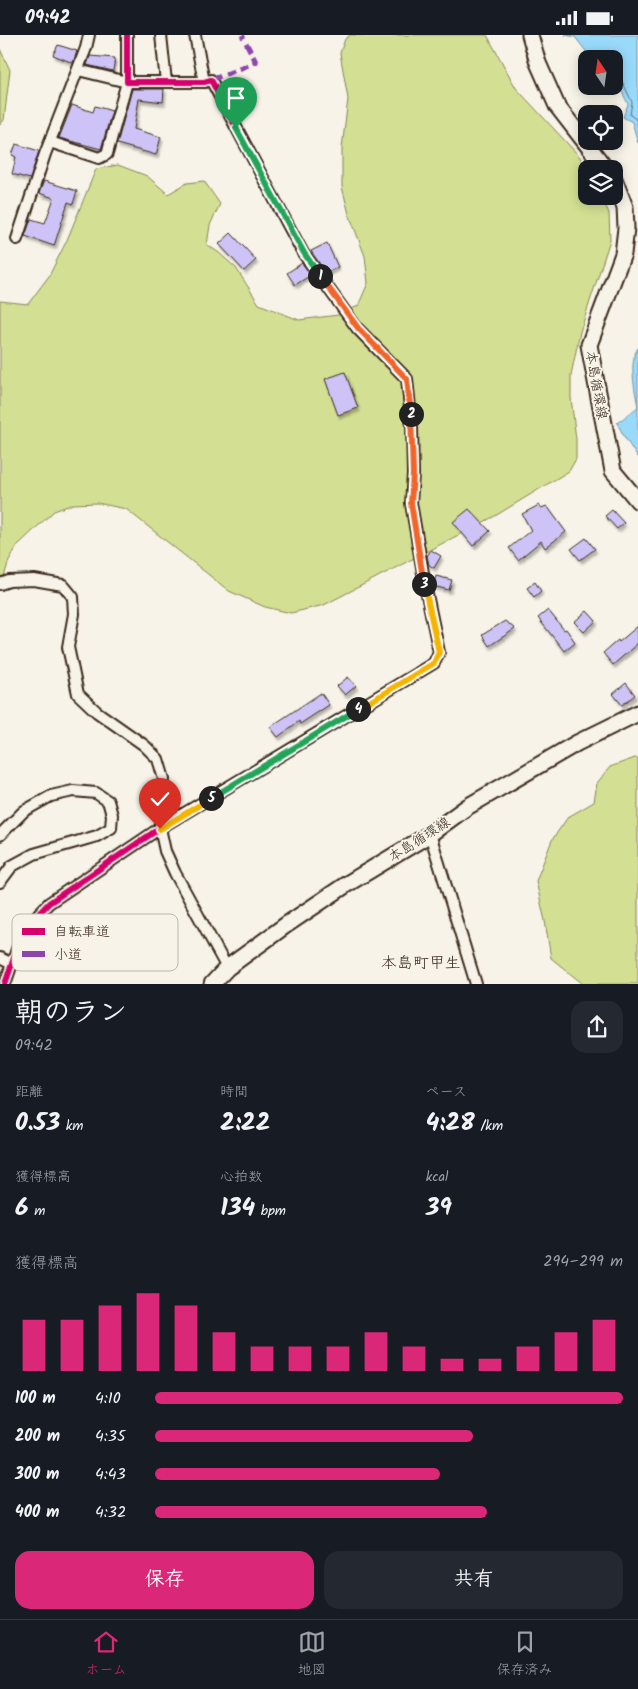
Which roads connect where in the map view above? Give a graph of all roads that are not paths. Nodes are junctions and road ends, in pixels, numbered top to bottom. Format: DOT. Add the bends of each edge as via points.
graph roads {
  1 [pos="89,35"];
  2 [pos="127,35"];
  3 [pos="161,35"];
  4 [pos="195,35"];
  5 [pos="530,35"];
  6 [pos="78,70"];
  7 [pos="127,82"];
  8 [pos="166,82"];
  9 [pos="204,82"];
  10 [pos="50,141"];
  11 [pos="599,160"];
  12 [pos="623,202"];
  13 [pos="17,239"];
  14 [pos="638,501"];
  15 [pos="0,584"];
  16 [pos="638,713"];
  17 [pos="160,829"];
  18 [pos="430,834"];
  19 [pos="0,835"];
  20 [pos="0,883"];
  21 [pos="38,914"];
  22 [pos="0,958"];
  23 [pos="12,964"];
  24 [pos="227,968"];
  25 [pos="5,984"];
  26 [pos="212,984"];
  27 [pos="476,984"];
  1 -- 6 [label="street"];
  2 -- 7 [label="street"];
  3 -- 8 [label="street"];
  4 -- 9 [label="street"];
  5 -- 11 [label="main road" via="557,106"];
  6 -- 7 [label="street"];
  6 -- 10 [label="street"];
  7 -- 8 [label="street"];
  7 -- 10 [label="street" via="107,154 99,158"];
  8 -- 9 [label="street"];
  9 -- 17 [label="street" via="211,80 304,253 358,328 407,379 412,427 411,503 439,652 434,663"];
  10 -- 13 [label="street"];
  12 -- 14 [label="main road, 本島循環線" via="626,228 623,254 589,345 613,471"];
  15 -- 17 [label="street" via="34,580 63,585 73,597 74,614 68,647 78,694 158,759 164,779"];
  16 -- 18 [label="main road, 本島循環線" via="569,748 467,807"];
  17 -- 21 [label="street" via="49,903"];
  17 -- 24 [label="street" via="175,873"];
  18 -- 24 [label="main road, 本島循環線" via="347,884"];
  18 -- 27 [label="street"];
  19 -- 20 [label="street" via="24,811 51,796 73,791 96,793 108,801 112,815 111,828 97,836 34,854 12,866"];
  22 -- 23 [label="street"];
  23 -- 25 [label="street"];
  24 -- 26 [label="main road, 本島循環線"];
}
